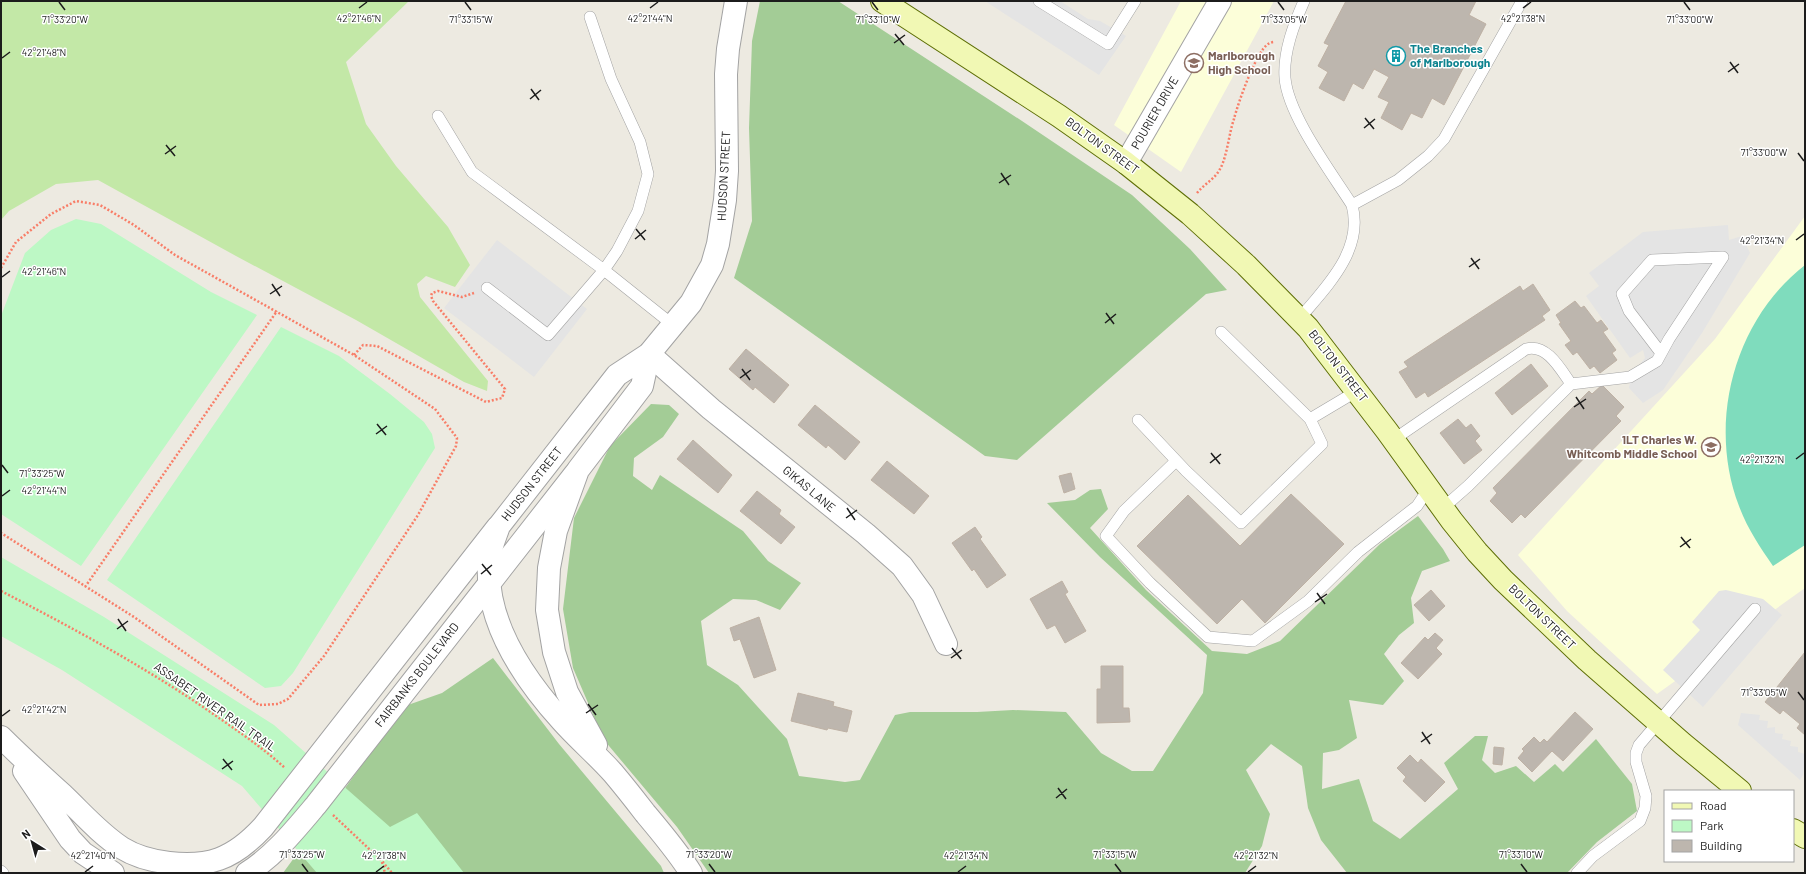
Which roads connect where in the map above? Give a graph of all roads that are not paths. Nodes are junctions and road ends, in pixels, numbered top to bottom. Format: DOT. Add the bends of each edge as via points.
graph roads {
  1 [pos="736,1"];
  2 [pos="882,1"];
  3 [pos="1039,1"];
  4 [pos="1135,1"];
  5 [pos="1220,1"];
  6 [pos="1304,1"];
  7 [pos="1522,1"];
  8 [pos="590,18"];
  9 [pos="438,116"];
  10 [pos="1126,163"];
  11 [pos="1352,204"];
  12 [pos="604,270"];
  13 [pos="487,288"];
  14 [pos="1300,318"];
  15 [pos="673,325"];
  16 [pos="1221,332"];
  17 [pos="1661,353"];
  18 [pos="649,354"];
  19 [pos="1571,384"];
  20 [pos="1357,391"];
  21 [pos="1310,419"];
  22 [pos="1138,420"];
  23 [pos="1394,440"];
  24 [pos="1176,461"];
  25 [pos="578,470"];
  26 [pos="1429,488"];
  27 [pos="1443,508"];
  28 [pos="499,526"];
  29 [pos="489,583"];
  30 [pos="1755,609"];
  31 [pos="946,644"];
  32 [pos="1659,723"];
  33 [pos="2,737"];
  34 [pos="613,774"];
  35 [pos="1739,790"];
  36 [pos="1794,831"];
  37 [pos="1805,837"];
  38 [pos="206,867"];
  39 [pos="1,871"];
  40 [pos="4,873"];
  41 [pos="113,873"];
  42 [pos="247,873"];
  43 [pos="691,873"];
  44 [pos="1577,873"];
  1 -- 15 [label="street, HUDSON STREET" via="728,49 727,171 718,244 712,265 702,284"];
  2 -- 10 [label="main road, BOLTON STREET" via="1059,116"];
  3 -- 4 [label="lane" via="1108,44"];
  5 -- 10 [label="street, POURIER DRIVE"];
  6 -- 11 [label="lane" via="1294,26 1286,58 1285,78 1289,98 1302,126"];
  7 -- 11 [label="lane" via="1444,139 1428,156 1398,180"];
  8 -- 12 [label="lane" via="611,79 640,142 648,174 638,211"];
  9 -- 12 [label="lane" via="472,172"];
  10 -- 14 [label="main road, BOLTON STREET" via="1190,214"];
  11 -- 14 [label="lane" via="1354,237 1346,257 1334,278"];
  12 -- 13 [label="lane" via="548,335"];
  12 -- 15 [label="lane"];
  14 -- 20 [label="main road, BOLTON STREET"];
  15 -- 18 [label="street, HUDSON STREET"];
  16 -- 21 [label="lane"];
  17 -- 17 [label="lane" via="1692,303 1723,257 1652,260 1622,294 1629,311"];
  17 -- 19 [label="lane" via="1657,361 1630,377"];
  18 -- 25 [label="street, HUDSON STREET" via="642,386"];
  18 -- 28 [label="street, HUDSON STREET" via="617,375"];
  18 -- 31 [label="street, GIKAS LANE" via="902,566 923,595"];
  19 -- 23 [label="lane" via="1542,349 1526,349"];
  19 -- 27 [label="lane"];
  20 -- 21 [label="lane"];
  20 -- 23 [label="main road, BOLTON STREET"];
  21 -- 24 [label="lane" via="1322,444 1241,523"];
  22 -- 24 [label="lane"];
  23 -- 26 [label="main road, BOLTON STREET"];
  24 -- 26 [label="lane" via="1124,511 1106,536 1150,583 1208,637 1253,640 1308,601 1358,552 1417,506"];
  25 -- 29 [label="street, FAIRBANKS BOULEVARD"];
  25 -- 34 [label="street, HUDSON STREET" via="562,511 552,549 547,610 554,652 565,685"];
  26 -- 27 [label="main road, BOLTON STREET"];
  27 -- 32 [label="main road, BOLTON STREET" via="1477,552 1503,580 1587,660"];
  28 -- 29 [label="street, HUDSON STREET" via="489,562"];
  28 -- 38 [label="street" via="263,828 231,854"];
  29 -- 34 [label="street, HUDSON STREET" via="498,623 517,660 561,720"];
  29 -- 42 [label="street, FAIRBANKS BOULEVARD" via="289,837"];
  30 -- 32 [label="lane"];
  32 -- 35 [label="main road, BOLTON STREET"];
  32 -- 44 [label="lane" via="1642,740 1636,753 1636,762 1646,796 1640,820 1593,856"];
  33 -- 38 [label="street" via="92,823 122,848 162,862 190,863"];
  33 -- 41 [label="street" via="70,839 83,853"];
  34 -- 43 [label="street, HUDSON STREET"];
  36 -- 37 [label="main road"];
  39 -- 40 [label="lane"];
}
